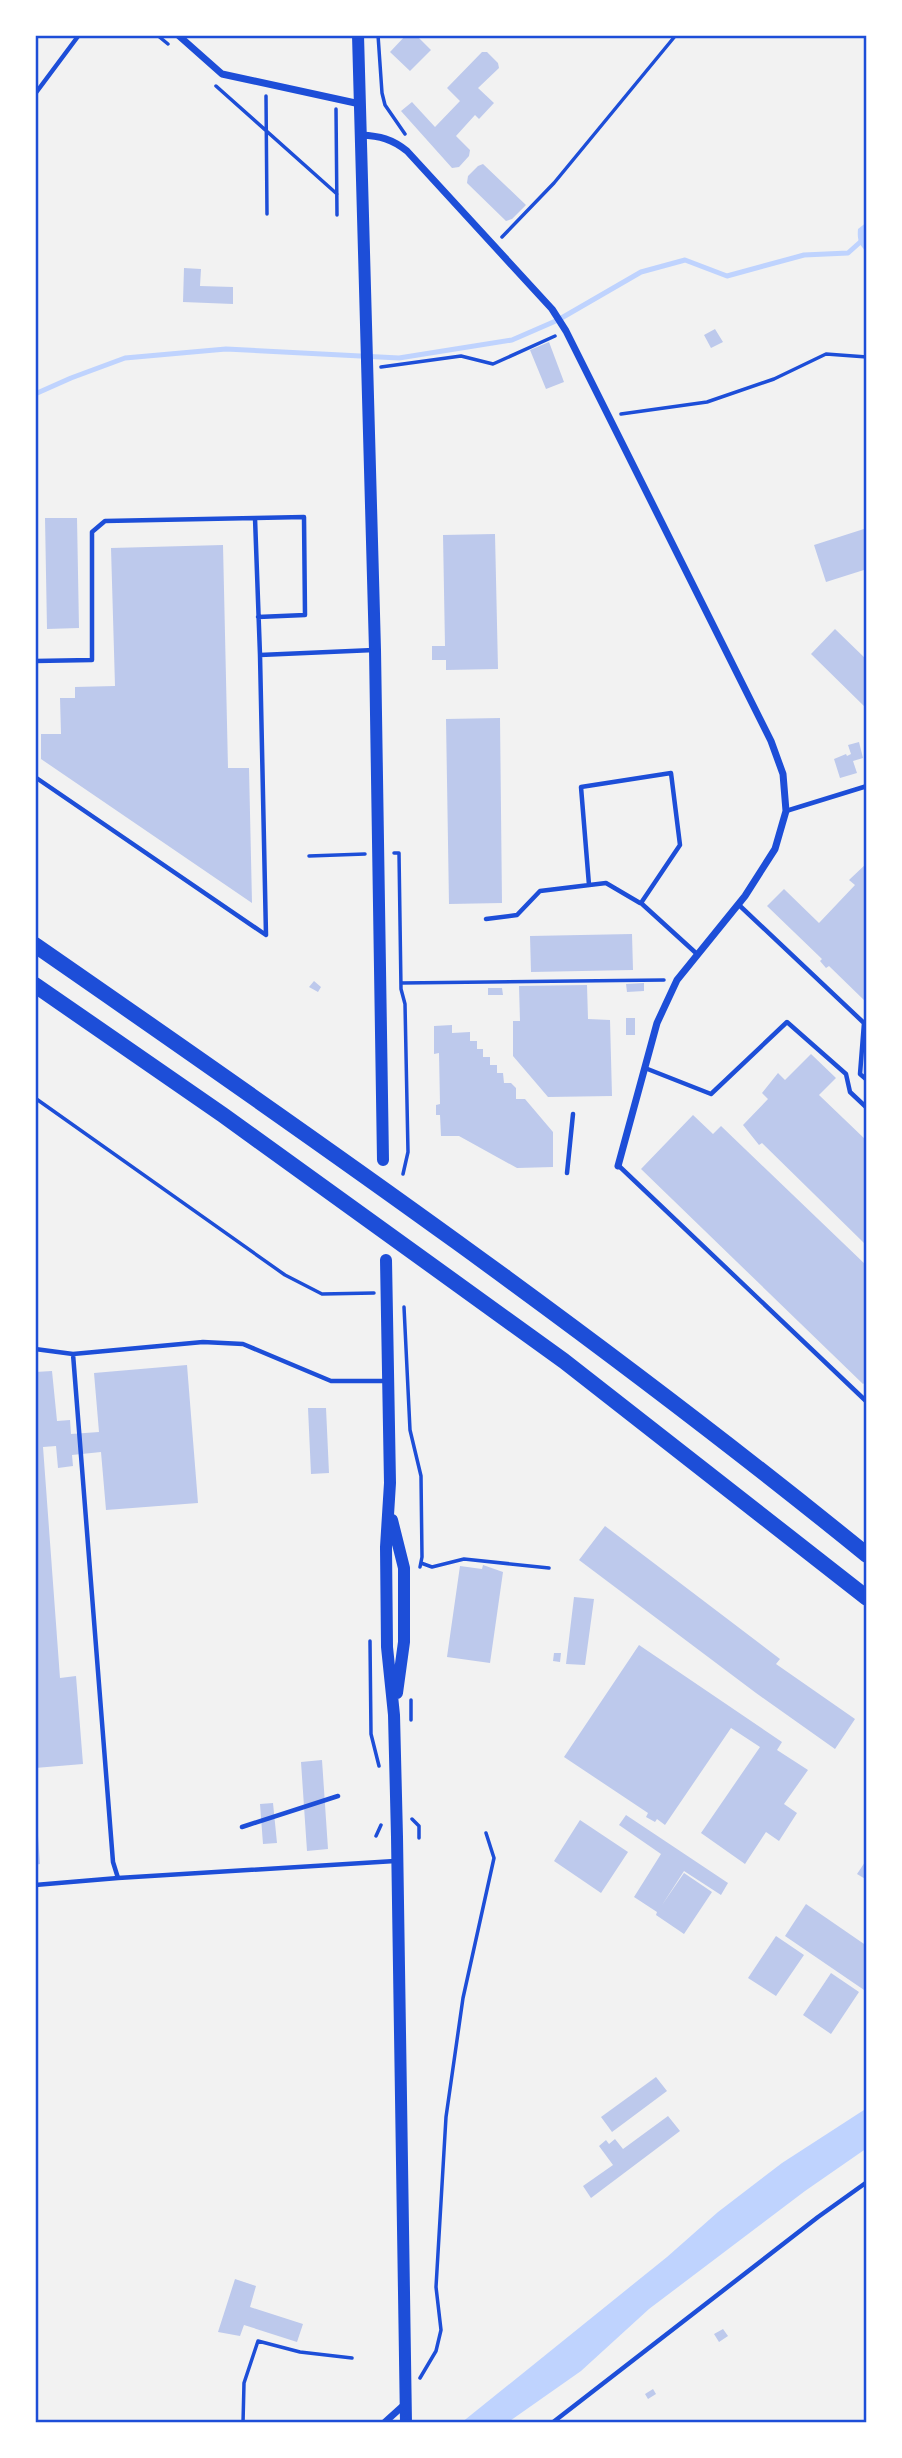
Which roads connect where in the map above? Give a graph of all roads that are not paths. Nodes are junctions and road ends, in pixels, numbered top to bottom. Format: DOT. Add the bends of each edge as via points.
graph roads {
  1 [pos="79,35"];
  2 [pos="178,35"];
  3 [pos="358,35"];
  4 [pos="35,94"];
  5 [pos="360,104"];
  6 [pos="361,135"];
  7 [pos="255,518"];
  8 [pos="258,617"];
  9 [pos="374,650"];
  10 [pos="260,655"];
  11 [pos="35,661"];
  12 [pos="35,776"];
  13 [pos="867,786"];
  14 [pos="786,811"];
  15 [pos="589,885"];
  16 [pos="640,903"];
  17 [pos="739,905"];
  18 [pos="486,919"];
  19 [pos="35,945"];
  20 [pos="696,954"];
  21 [pos="35,985"];
  22 [pos="866,1023"];
  23 [pos="645,1068"];
  24 [pos="867,1080"];
  25 [pos="867,1108"];
  26 [pos="573,1114"];
  27 [pos="383,1160"];
  28 [pos="618,1166"];
  29 [pos="567,1173"];
  30 [pos="386,1260"];
  31 [pos="35,1349"];
  32 [pos="73,1354"];
  33 [pos="388,1381"];
  34 [pos="867,1402"];
  35 [pos="867,1555"];
  36 [pos="863,1596"];
  37 [pos="338,1796"];
  38 [pos="242,1826"];
  39 [pos="398,1861"];
  40 [pos="118,1878"];
  41 [pos="35,1885"];
  42 [pos="867,2182"];
  43 [pos="406,2397"];
  44 [pos="406,2421"];
  45 [pos="384,2423"];
  46 [pos="552,2423"];
  1 -- 4 [label="lane"];
  2 -- 5 [label="street" via="222,74"];
  3 -- 5 [label="main road"];
  5 -- 6 [label="main road"];
  6 -- 9 [label="main road"];
  6 -- 14 [label="street" via="399,144 552,309 566,331 771,741 783,774"];
  7 -- 8 [label="lane"];
  7 -- 8 [label="lane" via="304,517 306,615"];
  7 -- 11 [label="lane" via="105,522 92,532 92,660"];
  8 -- 10 [label="lane"];
  9 -- 10 [label="lane"];
  9 -- 27 [label="main road"];
  10 -- 12 [label="lane" via="266,935"];
  13 -- 14 [label="lane"];
  14 -- 17 [label="street" via="775,849"];
  15 -- 16 [label="lane" via="606,883"];
  15 -- 16 [label="lane" via="580,787 671,774 680,845"];
  15 -- 18 [label="lane" via="540,891 517,915"];
  16 -- 20 [label="lane"];
  17 -- 20 [label="street"];
  17 -- 22 [label="lane"];
  19 -- 35 [label="highway" via="584,1334"];
  20 -- 23 [label="street" via="677,980 657,1023"];
  21 -- 36 [label="highway" via="564,1361"];
  22 -- 24 [label="lane" via="860,1074"];
  23 -- 25 [label="lane" via="711,1094 787,1022 846,1074 850,1093"];
  23 -- 28 [label="street"];
  26 -- 29 [label="lane"];
  28 -- 34 [label="lane"];
  30 -- 33 [label="main road"];
  31 -- 32 [label="lane"];
  32 -- 33 [label="lane" via="203,1342 243,1344 331,1381"];
  32 -- 40 [label="lane" via="113,1863"];
  33 -- 39 [label="main road" via="390,1513 404,1568 404,1642 394,1715"];
  37 -- 38 [label="lane"];
  39 -- 40 [label="lane"];
  39 -- 43 [label="main road"];
  40 -- 41 [label="lane"];
  42 -- 46 [label="lane"];
  43 -- 44 [label="main road"];
  43 -- 45 [label="street"];
}
